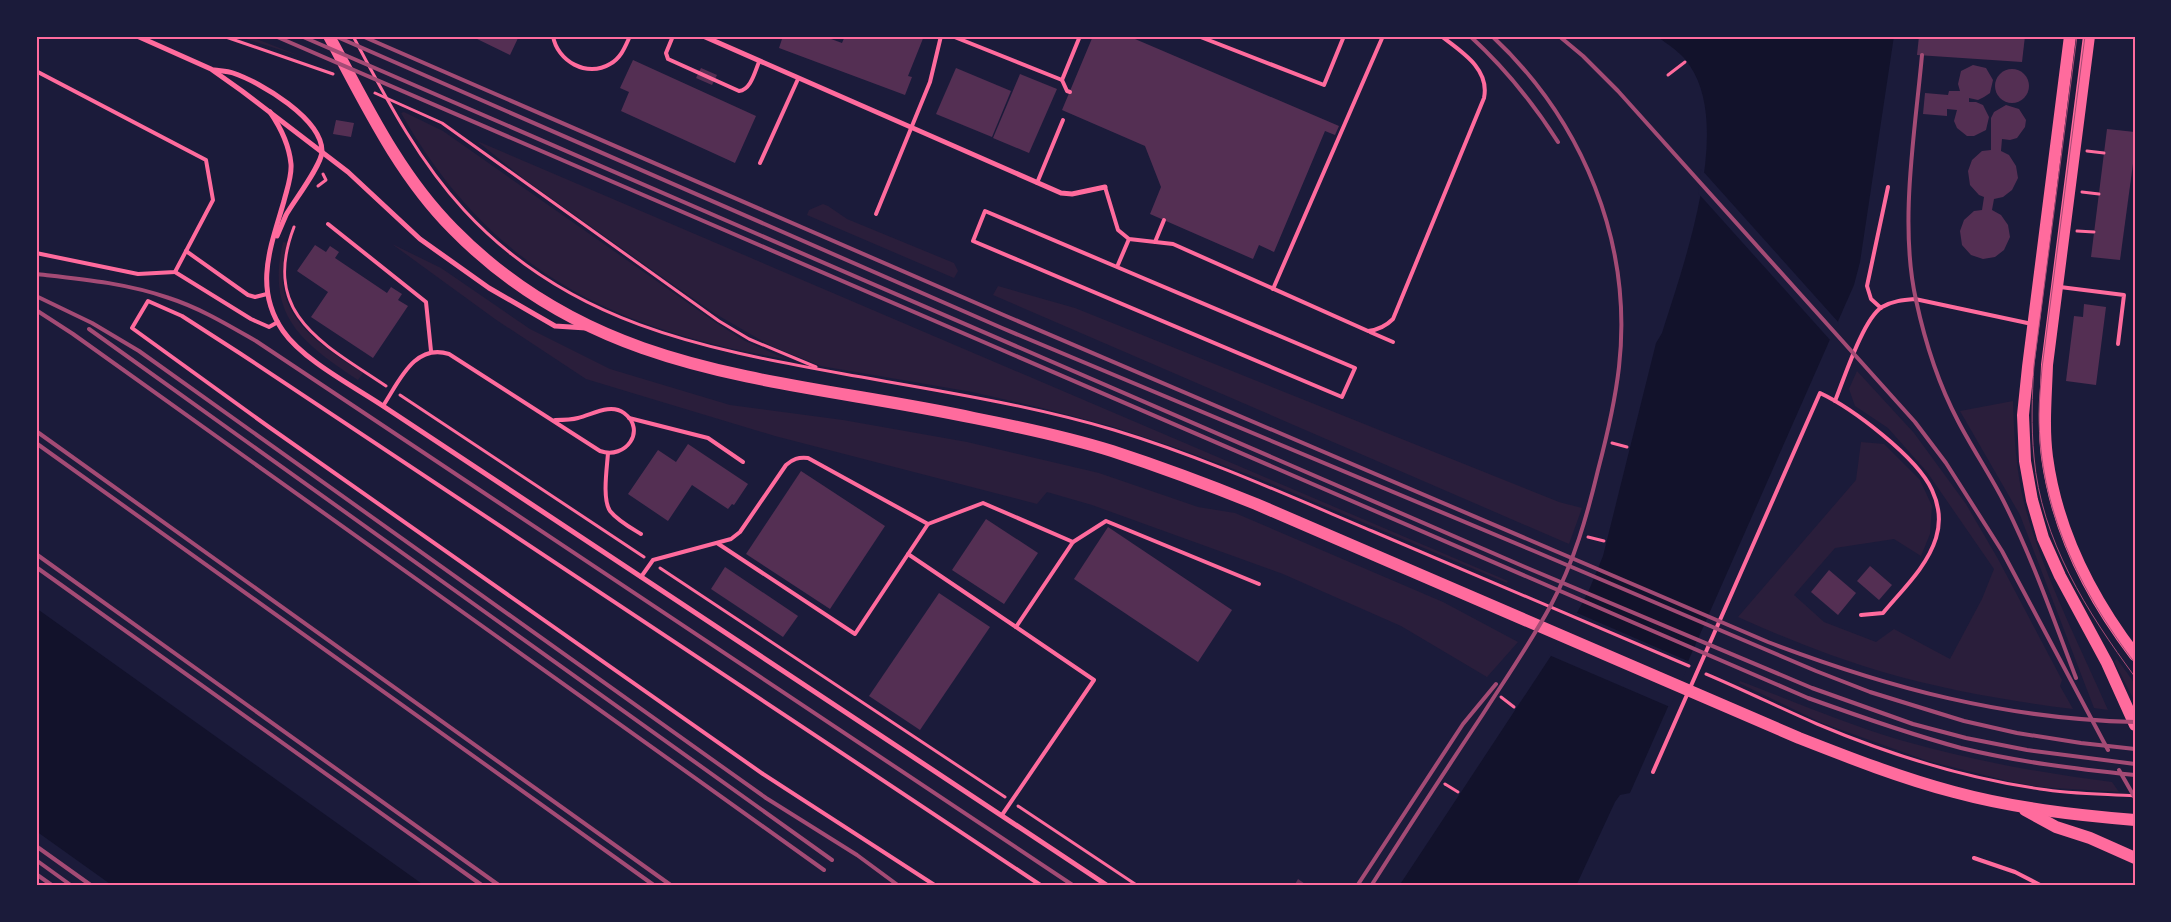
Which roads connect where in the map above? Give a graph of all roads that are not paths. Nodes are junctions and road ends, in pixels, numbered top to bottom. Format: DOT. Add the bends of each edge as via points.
graph roads {
  1 [pos="137,36"];
  2 [pos="329,36"];
  3 [pos="553,36"];
  4 [pos="630,36"];
  5 [pos="673,36"];
  6 [pos="703,36"];
  7 [pos="941,36"];
  8 [pos="952,36"];
  9 [pos="1080,36"];
  10 [pos="1198,36"];
  11 [pos="1344,36"];
  12 [pos="1383,36"];
  13 [pos="1441,36"];
  14 [pos="2070,36"];
  15 [pos="2089,36"];
  16 [pos="759,62"];
  17 [pos="211,69"];
  18 [pos="36,71"];
  19 [pos="798,79"];
  20 [pos="1062,80"];
  21 [pos="1070,92"];
  22 [pos="270,112"];
  23 [pos="1063,120"];
  24 [pos="912,130"];
  25 [pos="322,152"];
  26 [pos="760,163"];
  27 [pos="1037,183"];
  28 [pos="1105,187"];
  29 [pos="1888,187"];
  30 [pos="876,214"];
  31 [pos="1164,220"];
  32 [pos="328,224"];
  33 [pos="1129,239"];
  34 [pos="1155,242"];
  35 [pos="186,251"];
  36 [pos="269,252"];
  37 [pos="36,253"];
  38 [pos="1116,267"];
  39 [pos="175,272"];
  40 [pos="2058,287"];
  41 [pos="1273,288"];
  42 [pos="267,294"];
  43 [pos="1881,308"];
  44 [pos="278,322"];
  45 [pos="2033,324"];
  46 [pos="593,329"];
  47 [pos="1368,331"];
  48 [pos="1393,342"];
  49 [pos="2118,344"];
  50 [pos="431,351"];
  51 [pos="1835,401"];
  52 [pos="383,406"];
  53 [pos="629,418"];
  54 [pos="555,420"];
  55 [pos="608,453"];
  56 [pos="743,462"];
  57 [pos="928,524"];
  58 [pos="642,534"];
  59 [pos="1073,542"];
  60 [pos="717,543"];
  61 [pos="908,554"];
  62 [pos="641,577"];
  63 [pos="1259,584"];
  64 [pos="1861,616"];
  65 [pos="1016,626"];
  66 [pos="2135,655"];
  67 [pos="2135,724"];
  68 [pos="1653,772"];
  69 [pos="2019,806"];
  70 [pos="1002,815"];
  71 [pos="2135,820"];
  72 [pos="1974,858"];
  73 [pos="2135,858"];
  74 [pos="936,886"];
  75 [pos="1042,886"];
  76 [pos="1108,886"];
  77 [pos="2042,886"];
  1 -- 17 [label="street"];
  2 -- 46 [label="main road" via="383,136 425,198 452,229 509,279"];
  3 -- 4 [label="lane" via="566,61 591,69 605,66 618,58"];
  5 -- 16 [label="lane" via="666,53 668,59 739,91 748,87"];
  6 -- 16 [label="street"];
  7 -- 24 [label="lane" via="930,82"];
  8 -- 20 [label="lane"];
  9 -- 20 [label="lane"];
  10 -- 11 [label="lane" via="1324,85"];
  12 -- 41 [label="lane"];
  13 -- 47 [label="lane" via="1477,66 1486,87 1484,98 1393,319 1378,330"];
  14 -- 45 [label="main road"];
  15 -- 40 [label="main road"];
  16 -- 19 [label="street"];
  17 -- 22 [label="street"];
  17 -- 25 [label="street" via="234,74 296,108 319,139"];
  18 -- 35 [label="lane" via="206,160 213,200"];
  19 -- 24 [label="street"];
  19 -- 26 [label="lane"];
  20 -- 21 [label="lane"];
  22 -- 25 [label="street"];
  22 -- 36 [label="street" via="283,131 291,165"];
  23 -- 27 [label="lane"];
  24 -- 27 [label="street"];
  24 -- 30 [label="lane"];
  25 -- 36 [label="street"];
  25 -- 46 [label="street" via="420,239 488,288 555,326"];
  27 -- 28 [label="street" via="1072,194"];
  28 -- 33 [label="lane" via="1118,230"];
  29 -- 43 [label="lane" via="1867,286 1871,299"];
  31 -- 34 [label="lane"];
  32 -- 50 [label="lane" via="426,302"];
  33 -- 34 [label="lane"];
  33 -- 38 [label="lane"];
  34 -- 41 [label="lane" via="1173,244"];
  35 -- 39 [label="lane"];
  35 -- 42 [label="lane" via="248,295"];
  36 -- 42 [label="street" via="265,273"];
  37 -- 39 [label="lane" via="138,274"];
  38 -- 38 [label="lane" via="1355,368 1342,397 973,241 985,211"];
  39 -- 44 [label="lane" via="251,319 269,327"];
  40 -- 49 [label="lane" via="2124,295"];
  40 -- 66 [label="main road" via="2044,414 2054,496 2080,568 2097,600"];
  41 -- 47 [label="lane"];
  42 -- 44 [label="street"];
  43 -- 45 [label="lane" via="1898,300 1915,298"];
  43 -- 51 [label="lane" via="1868,321"];
  44 -- 52 [label="street" via="297,346"];
  45 -- 67 [label="main road" via="2024,415 2025,460 2032,500 2043,538 2060,576 2107,663"];
  46 -- 69 [label="main road" via="698,366 760,381 970,417 1047,434 1174,472 1879,769 1954,792"];
  47 -- 48 [label="lane"];
  50 -- 52 [label="lane" via="413,361"];
  50 -- 54 [label="lane" via="449,354"];
  51 -- 64 [label="lane" via="1888,440 1920,473 1937,504 1937,536 1928,559 1883,613"];
  51 -- 68 [label="lane" via="1820,393"];
  52 -- 62 [label="street"];
  53 -- 54 [label="lane" via="613,409 574,419"];
  53 -- 55 [label="lane" via="634,432 629,444 622,450"];
  53 -- 56 [label="lane" via="708,438"];
  54 -- 55 [label="lane"];
  55 -- 58 [label="lane" via="608,508"];
  57 -- 59 [label="lane" via="983,503"];
  57 -- 60 [label="lane" via="808,458 800,457 786,465 740,532"];
  57 -- 61 [label="lane"];
  59 -- 63 [label="lane" via="1106,521"];
  59 -- 65 [label="lane"];
  60 -- 61 [label="lane" via="855,634"];
  60 -- 62 [label="lane" via="653,560"];
  61 -- 65 [label="lane"];
  62 -- 70 [label="street"];
  65 -- 70 [label="lane" via="1094,680"];
  69 -- 71 [label="main road" via="2078,816"];
  69 -- 73 [label="main road" via="2056,827"];
  70 -- 76 [label="street"];
  72 -- 77 [label="lane" via="2015,872"];
  74 -- 75 [label="lane" via="763,774 132,328 148,301 182,316 241,354"];
}
